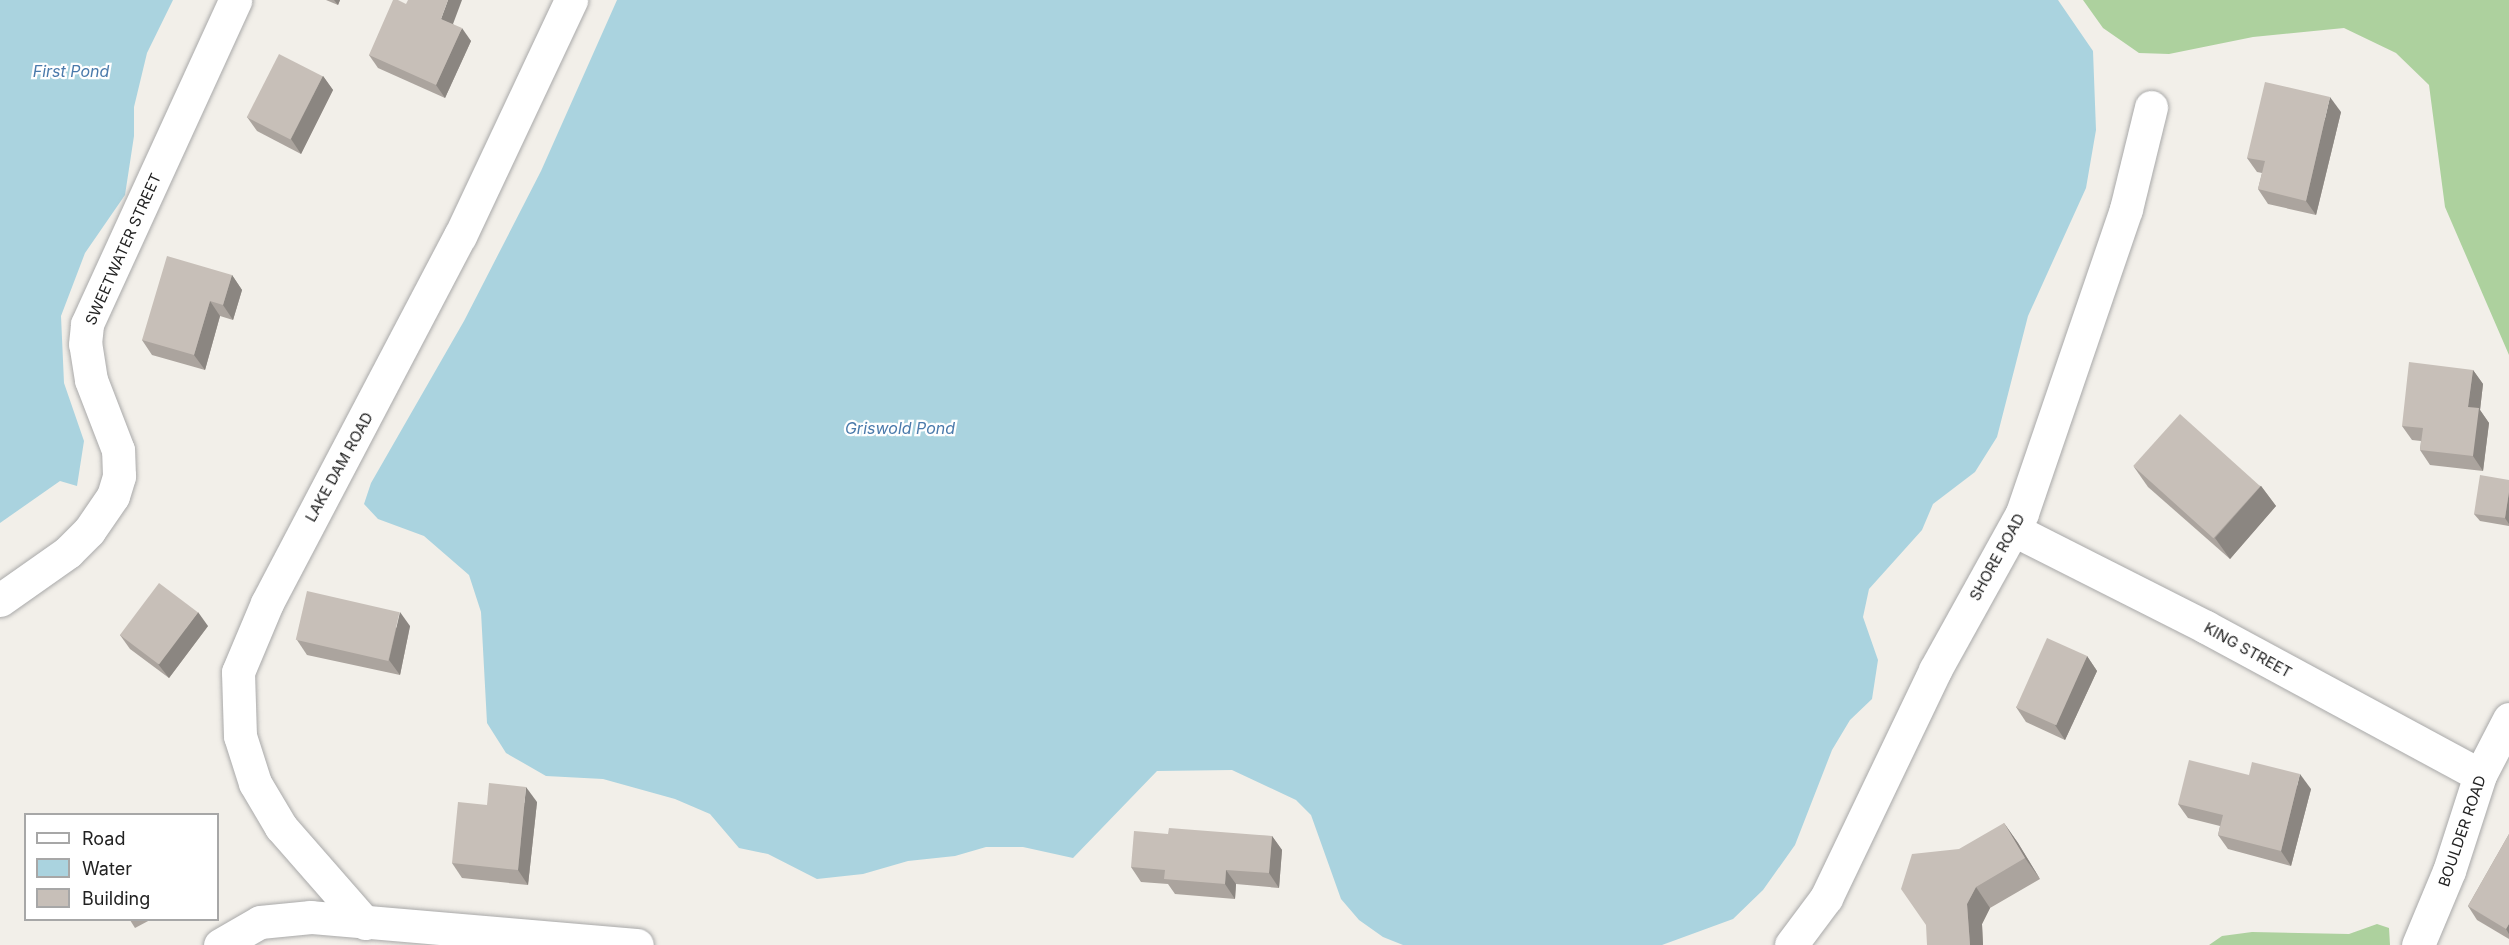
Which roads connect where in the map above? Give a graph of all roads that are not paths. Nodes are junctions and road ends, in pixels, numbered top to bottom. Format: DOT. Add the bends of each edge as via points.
graph roads {
  1 [pos="235,0"];
  2 [pos="571,0"];
  3 [pos="2151,107"];
  4 [pos="2014,530"];
  5 [pos="0,600"];
  6 [pos="2509,719"];
  7 [pos="2480,775"];
  8 [pos="362,934"];
  9 [pos="220,945"];
  10 [pos="637,945"];
  11 [pos="1791,945"];
  12 [pos="2418,945"];
  1 -- 5 [label="street, SWEETWATER STREET" via="87,324 91,380 118,450 119,476 113,496 96,522 68,552"];
  2 -- 8 [label="street, LAKE DAM ROAD" via="460,236 272,593 238,672 240,736 262,798"];
  3 -- 4 [label="street, SHORE ROAD" via="2126,209"];
  4 -- 7 [label="street, KING STREET" via="2206,627"];
  4 -- 11 [label="street, SHORE ROAD" via="1935,670 1826,898"];
  6 -- 7 [label="street, BOULDER ROAD"];
  7 -- 12 [label="street, BOULDER ROAD" via="2449,871"];
  8 -- 9 [label="street" via="276,918 255,924"];
  8 -- 10 [label="street"];
}
